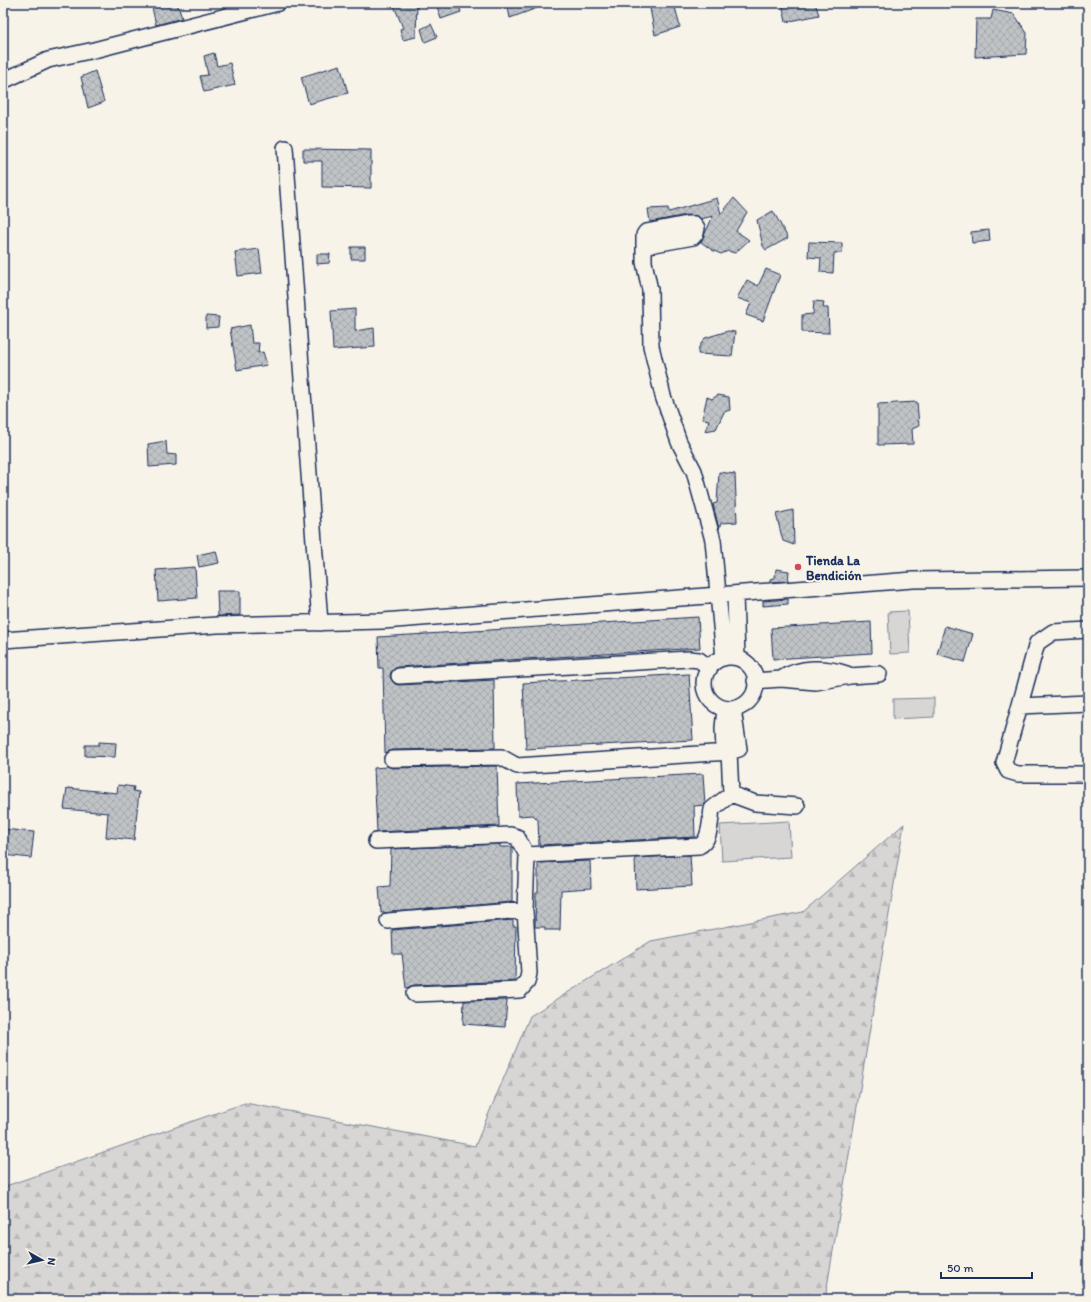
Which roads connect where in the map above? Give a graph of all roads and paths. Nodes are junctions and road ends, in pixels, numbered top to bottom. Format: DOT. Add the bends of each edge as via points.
graph roads {
  1 [pos="278,3"];
  2 [pos="3,81"];
  3 [pos="285,148"];
  4 [pos="644,246"];
  5 [pos="1088,578"];
  6 [pos="735,594"];
  7 [pos="719,595"];
  8 [pos="320,623"];
  9 [pos="1088,630"];
  10 [pos="3,640"];
  11 [pos="730,658"];
  12 [pos="710,668"];
  13 [pos="879,674"];
  14 [pos="399,676"];
  15 [pos="756,681"];
  16 [pos="1088,703"];
  17 [pos="1020,706"];
  18 [pos="729,709"];
  19 [pos="729,752"];
  20 [pos="392,759"];
  21 [pos="1088,774"];
  22 [pos="731,794"];
  23 [pos="797,806"];
  24 [pos="376,841"];
  25 [pos="527,855"];
  26 [pos="526,910"];
  27 [pos="388,921"];
  28 [pos="414,994"];
  1 -- 2 [label="street" via="48,60"];
  3 -- 8 [label="street"];
  4 -- 7 [label="street" via="644,262 650,290 651,346 663,396 679,442 694,471 713,540"];
  5 -- 6 [label="street" via="912,580"];
  6 -- 7 [label="street"];
  6 -- 11 [label="street"];
  7 -- 8 [label="street" via="384,621"];
  7 -- 11 [label="street"];
  8 -- 10 [label="street" via="217,625"];
  9 -- 17 [label="street" via="1053,632 1037,643"];
  11 -- 12 [label="street"];
  11 -- 15 [label="street" via="748,664"];
  12 -- 14 [label="street" via="698,660 688,659"];
  12 -- 18 [label="street" via="704,684 706,693 714,703"];
  13 -- 15 [label="street" via="850,676 835,670 807,670 792,672 781,679"];
  15 -- 18 [label="street" via="753,695 748,702 741,707"];
  16 -- 17 [label="street"];
  17 -- 21 [label="street" via="1004,763 1008,771 1018,774"];
  18 -- 19 [label="street" via="723,728 724,750"];
  19 -- 20 [label="street" via="517,766 501,757"];
  19 -- 22 [label="street"];
  22 -- 23 [label="street" via="755,803"];
  22 -- 25 [label="street" via="712,809 707,840 699,846"];
  24 -- 25 [label="street" via="510,835 517,837"];
  25 -- 26 [label="street"];
  26 -- 27 [label="street"];
  26 -- 28 [label="street" via="529,973 520,990"];
}
